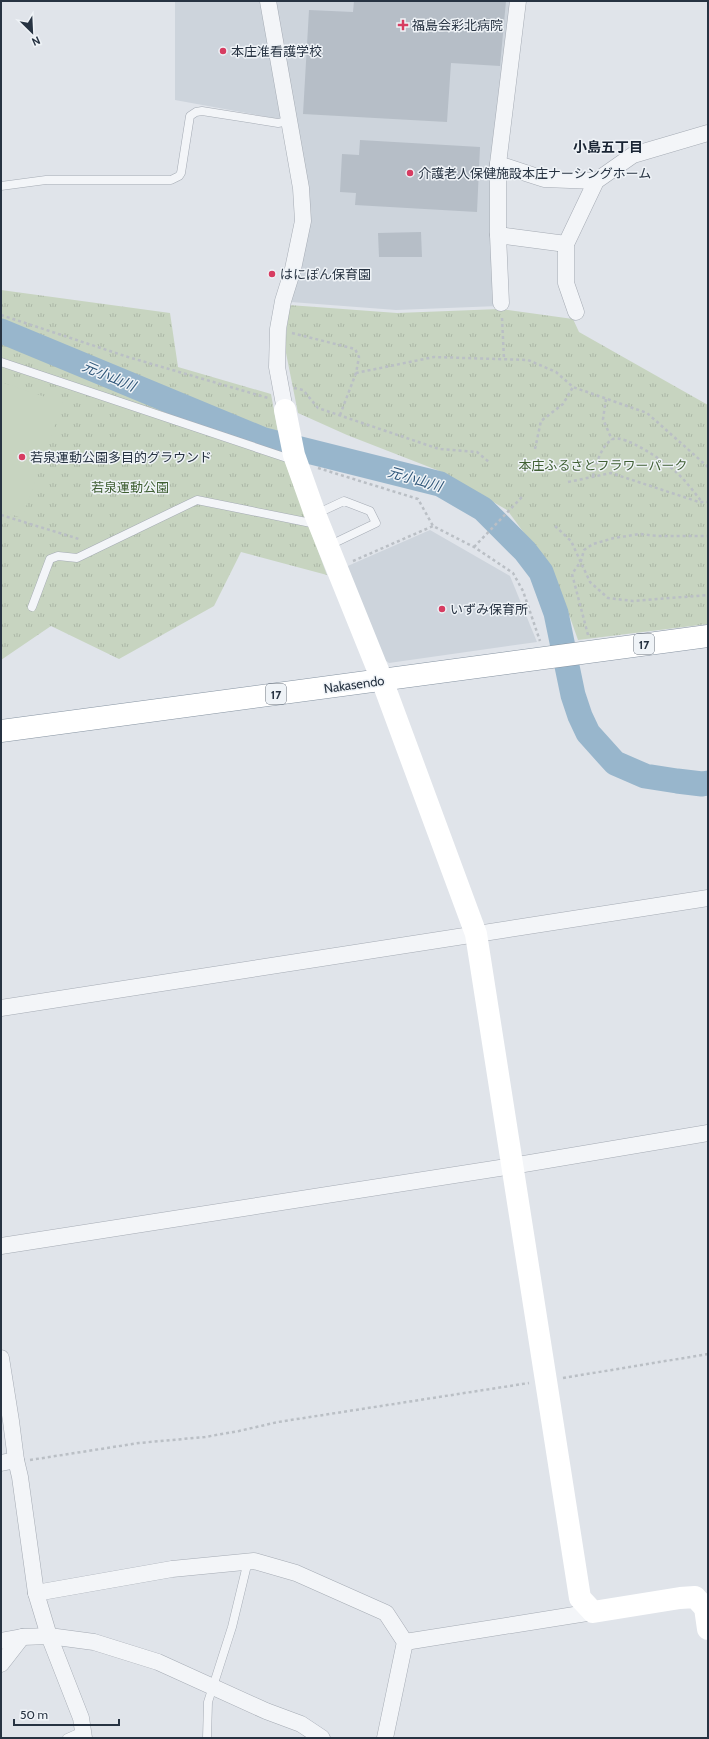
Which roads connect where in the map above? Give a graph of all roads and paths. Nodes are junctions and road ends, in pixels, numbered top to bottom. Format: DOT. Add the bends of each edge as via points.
graph roads {
  1 [pos="268,1"];
  2 [pos="518,1"];
  3 [pos="289,121"];
  4 [pos="708,133"];
  5 [pos="498,164"];
  6 [pos="596,181"];
  7 [pos="1,186"];
  8 [pos="498,235"];
  9 [pos="566,244"];
  10 [pos="501,303"];
  11 [pos="576,312"];
  12 [pos="1,315"];
  13 [pos="278,330"];
  14 [pos="504,359"];
  15 [pos="1,362"];
  16 [pos="356,373"];
  17 [pos="280,384"];
  18 [pos="573,388"];
  19 [pos="606,399"];
  20 [pos="284,406"];
  21 [pos="340,415"];
  22 [pos="612,440"];
  23 [pos="535,448"];
  24 [pos="295,458"];
  25 [pos="489,462"];
  26 [pos="708,467"];
  27 [pos="593,476"];
  28 [pos="568,482"];
  29 [pos="520,498"];
  30 [pos="702,502"];
  31 [pos="708,502"];
  32 [pos="1,516"];
  33 [pos="317,520"];
  34 [pos="433,526"];
  35 [pos="555,526"];
  36 [pos="708,536"];
  37 [pos="79,539"];
  38 [pos="328,546"];
  39 [pos="474,547"];
  40 [pos="581,561"];
  41 [pos="337,569"];
  42 [pos="708,595"];
  43 [pos="32,608"];
  44 [pos="708,636"];
  45 [pos="586,652"];
  46 [pos="548,657"];
  47 [pos="382,680"];
  48 [pos="1,731"];
  49 [pos="708,898"];
  50 [pos="476,934"];
  51 [pos="1,1008"];
  52 [pos="708,1133"];
  53 [pos="512,1166"];
  54 [pos="1,1246"];
  55 [pos="708,1354"];
  56 [pos="1,1358"];
  57 [pos="546,1381"];
  58 [pos="6,1422"];
  59 [pos="8,1462"];
  60 [pos="248,1561"];
  61 [pos="36,1593"];
  62 [pos="702,1596"];
  63 [pos="593,1612"];
  64 [pos="708,1629"];
  65 [pos="49,1636"];
  66 [pos="22,1637"];
  67 [pos="1,1640"];
  68 [pos="405,1642"];
  69 [pos="1,1664"];
  70 [pos="213,1687"];
  71 [pos="84,1734"];
  72 [pos="67,1738"];
  73 [pos="207,1738"];
  74 [pos="322,1738"];
  75 [pos="385,1738"];
  1 -- 3 [label="street"];
  2 -- 5 [label="street"];
  3 -- 7 [label="lane" via="278,123 196,112 190,116 181,173 171,180 46,180"];
  3 -- 13 [label="street" via="301,188 303,221"];
  4 -- 6 [label="street" via="633,155"];
  5 -- 6 [label="street" via="544,179"];
  5 -- 8 [label="street"];
  6 -- 9 [label="street"];
  8 -- 9 [label="street"];
  8 -- 10 [label="street"];
  9 -- 11 [label="street" via="566,283"];
  10 -- 14 [label="path"];
  12 -- 20 [label="path"];
  13 -- 16 [label="path" via="355,349 359,357"];
  13 -- 17 [label="street" via="277,368"];
  14 -- 16 [label="path" via="434,357"];
  14 -- 18 [label="path" via="528,360 556,372"];
  15 -- 24 [label="lane"];
  16 -- 21 [label="path"];
  17 -- 20 [label="street"];
  17 -- 21 [label="path" via="303,390 318,408"];
  18 -- 19 [label="path"];
  18 -- 23 [label="path" via="563,404 540,421"];
  19 -- 22 [label="path" via="603,418"];
  19 -- 26 [label="path" via="647,413"];
  20 -- 24 [label="main road"];
  21 -- 25 [label="path" via="439,449 477,452"];
  22 -- 27 [label="path" via="597,461"];
  22 -- 30 [label="path" via="618,438 640,446 677,472"];
  24 -- 33 [label="main road"];
  24 -- 34 [label="path" via="418,499"];
  27 -- 28 [label="path"];
  27 -- 30 [label="path" via="611,473"];
  29 -- 39 [label="path"];
  30 -- 31 [label="path"];
  32 -- 37 [label="path"];
  33 -- 38 [label="main road"];
  33 -- 38 [label="lane" via="344,501 370,511 376,523"];
  33 -- 43 [label="lane" via="197,500 77,558 50,558"];
  34 -- 39 [label="path"];
  34 -- 41 [label="path"];
  35 -- 40 [label="path" via="571,541"];
  36 -- 40 [label="path" via="640,534 614,538 593,544 584,550"];
  38 -- 41 [label="main road"];
  39 -- 46 [label="path" via="513,573 523,591"];
  40 -- 42 [label="path" via="590,582 608,598 633,601"];
  40 -- 45 [label="path" via="572,574"];
  41 -- 47 [label="main road"];
  44 -- 45 [label="main road, Nakasendo / 17"];
  45 -- 46 [label="main road, Nakasendo / 17"];
  46 -- 47 [label="main road, Nakasendo / 17"];
  47 -- 48 [label="main road, Nakasendo / 17"];
  47 -- 50 [label="main road"];
  49 -- 50 [label="street"];
  50 -- 51 [label="street"];
  50 -- 53 [label="main road"];
  52 -- 53 [label="street"];
  53 -- 54 [label="street"];
  53 -- 57 [label="main road"];
  55 -- 57 [label="path"];
  56 -- 58 [label="street"];
  57 -- 59 [label="path" via="278,1422 239,1432"];
  57 -- 63 [label="main road" via="580,1598"];
  58 -- 59 [label="street"];
  59 -- 61 [label="street" via="20,1477"];
  60 -- 61 [label="street" via="172,1569"];
  60 -- 68 [label="street" via="296,1573 386,1613"];
  60 -- 70 [label="lane" via="232,1627"];
  61 -- 65 [label="street"];
  62 -- 63 [label="main road"];
  62 -- 64 [label="main road"];
  63 -- 68 [label="street"];
  65 -- 66 [label="street"];
  65 -- 70 [label="street" via="94,1642 158,1662"];
  65 -- 71 [label="street" via="81,1718"];
  66 -- 67 [label="street"];
  66 -- 69 [label="street"];
  68 -- 75 [label="street"];
  70 -- 73 [label="lane" via="208,1702"];
  70 -- 74 [label="street" via="301,1724"];
  71 -- 72 [label="lane"];
}
